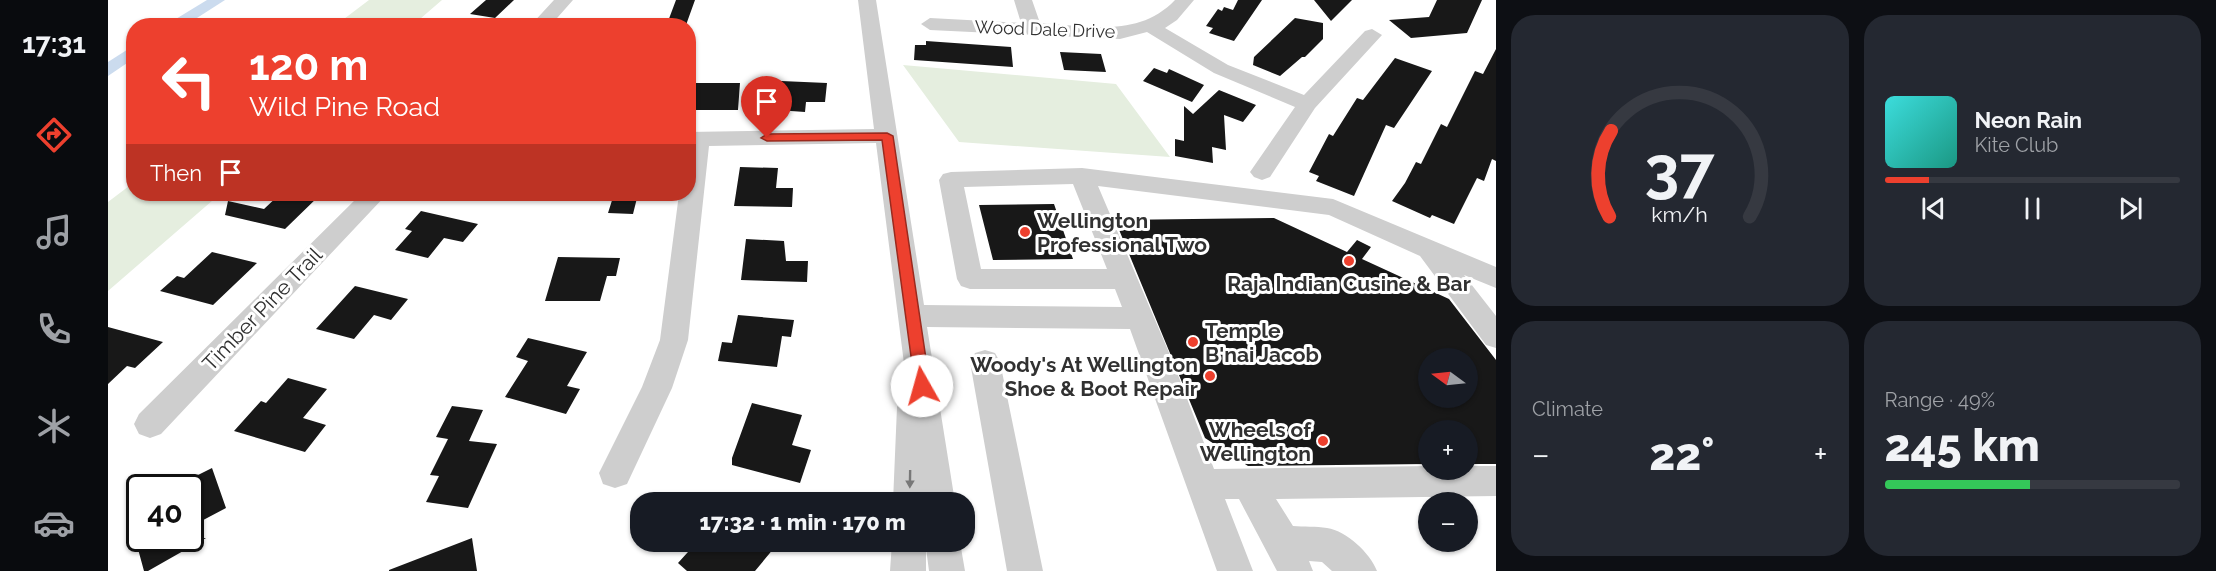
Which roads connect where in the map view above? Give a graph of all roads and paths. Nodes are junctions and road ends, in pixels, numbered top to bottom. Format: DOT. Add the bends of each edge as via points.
graph roads {
  1 [pos="564,0"];
  2 [pos="867,0"];
  3 [pos="1023,0"];
  4 [pos="1185,0"];
  5 [pos="547,18"];
  6 [pos="930,24"];
  7 [pos="1151,27"];
  8 [pos="1033,30"];
  9 [pos="1372,35"];
  10 [pos="1307,104"];
  11 [pos="887,136"];
  12 [pos="696,139"];
  13 [pos="1262,172"];
  14 [pos="1082,176"];
  15 [pos="368,201"];
  16 [pos="687,201"];
  17 [pos="1427,246"];
  18 [pos="1496,278"];
  19 [pos="1124,279"];
  20 [pos="913,316"];
  21 [pos="1140,318"];
  22 [pos="1496,337"];
  23 [pos="986,362"];
  24 [pos="150,424"];
  25 [pos="615,473"];
  26 [pos="1496,481"];
  27 [pos="1248,483"];
  28 [pos="1204,484"];
  29 [pos="910,492"];
  30 [pos="937,492"];
  31 [pos="909,552"];
  32 [pos="944,552"];
  33 [pos="1289,557"];
  34 [pos="1360,569"];
  35 [pos="908,571"];
  36 [pos="947,571"];
  37 [pos="1025,571"];
  38 [pos="1235,571"];
  1 -- 5 [label="street"];
  2 -- 11 [label="street"];
  3 -- 8 [label="street"];
  4 -- 7 [label="street, Wood Dale Drive" via="1170,16"];
  6 -- 8 [label="street, Wood Dale Drive"];
  7 -- 8 [label="street, Wood Dale Drive" via="1109,33"];
  7 -- 10 [label="street" via="1210,64"];
  9 -- 10 [label="street"];
  10 -- 13 [label="street"];
  11 -- 12 [label="street"];
  11 -- 20 [label="street"];
  14 -- 17 [label="street" via="1333,207"];
  14 -- 19 [label="street"];
  14 -- 19 [label="street" via="951,180 970,279"];
  15 -- 24 [label="street, Timber Pine Trail"];
  16 -- 25 [label="street" via="674,340 657,388"];
  17 -- 18 [label="street"];
  17 -- 22 [label="street"];
  19 -- 21 [label="street"];
  20 -- 21 [label="street"];
  20 -- 29 [label="street, one-way"];
  20 -- 30 [label="street"];
  21 -- 28 [label="street"];
  23 -- 37 [label="street"];
  26 -- 27 [label="street"];
  27 -- 28 [label="street"];
  27 -- 33 [label="street"];
  28 -- 38 [label="street"];
  31 -- 35 [label="street"];
  32 -- 36 [label="street"];
  33 -- 34 [label="street" via="1329,545"];
}
